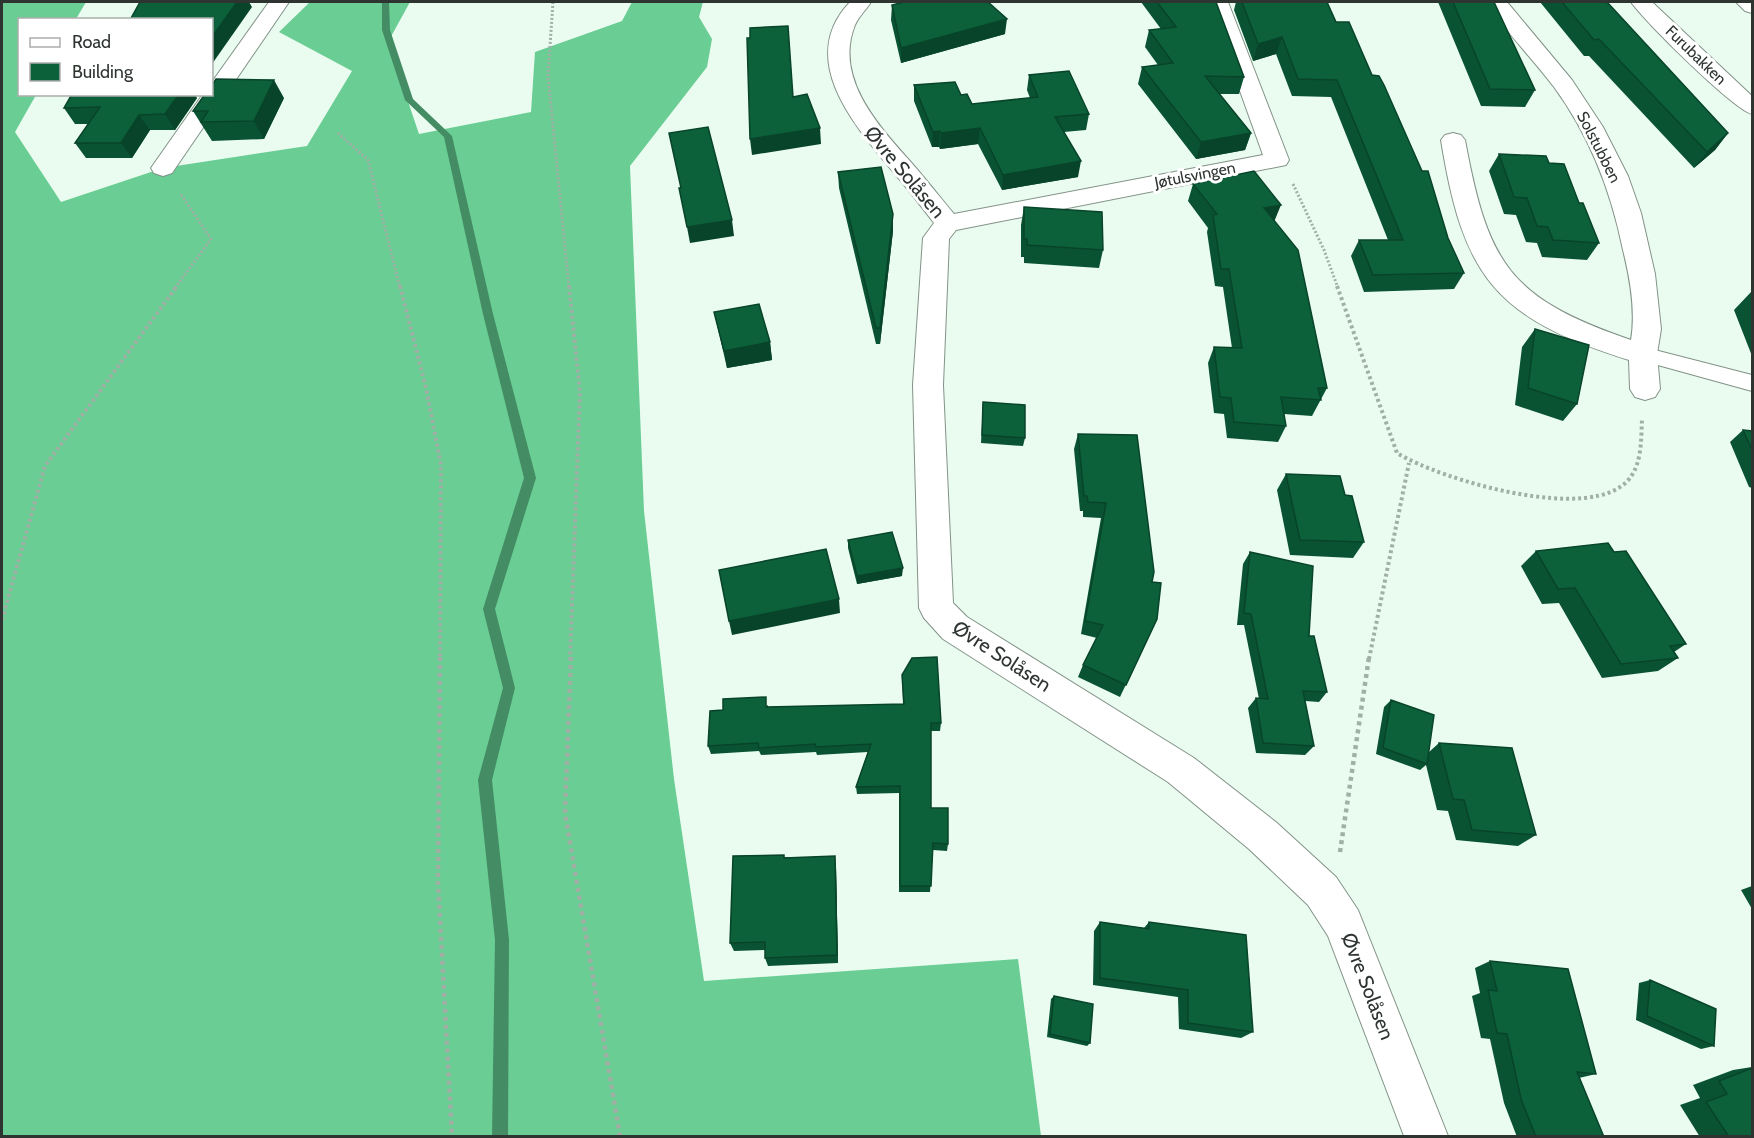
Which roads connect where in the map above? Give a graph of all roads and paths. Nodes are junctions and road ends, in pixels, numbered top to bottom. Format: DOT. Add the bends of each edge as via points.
graph roads {
  1 [pos="279,2"];
  2 [pos="553,2"];
  3 [pos="861,2"];
  4 [pos="1218,2"];
  5 [pos="1496,2"];
  6 [pos="1641,2"];
  7 [pos="1746,2"];
  8 [pos="1752,7"];
  9 [pos="1752,107"];
  10 [pos="338,133"];
  11 [pos="1453,140"];
  12 [pos="163,168"];
  13 [pos="1302,204"];
  14 [pos="948,223"];
  15 [pos="1643,354"];
  16 [pos="1752,383"];
  17 [pos="1645,389"];
  18 [pos="1409,463"];
  19 [pos="2,620"];
  20 [pos="1322,891"];
  21 [pos="452,1137"];
  22 [pos="620,1137"];
  23 [pos="1426,1137"];
  1 -- 12 [label="street"];
  2 -- 22 [label="path" via="548,76 580,392 565,813"];
  3 -- 14 [label="street, Øvre Solåsen" via="848,14 840,40 848,95 865,125"];
  4 -- 14 [label="street, Jøtulsvingen" via="1277,160"];
  5 -- 15 [label="street, Solstubben" via="1564,85 1616,176 1642,274 1647,329"];
  6 -- 9 [label="street, Furubakken"];
  7 -- 8 [label="street"];
  10 -- 21 [label="path" via="368,160 426,388 441,465 438,882"];
  11 -- 15 [label="street" via="1465,205 1486,259 1496,273 1521,297 1554,319"];
  12 -- 19 [label="path" via="211,239 45,466"];
  13 -- 18 [label="path" via="1324,250 1397,453"];
  14 -- 20 [label="street, Øvre Solåsen" via="936,238 928,385 936,608 955,628 1181,770 1263,836"];
  15 -- 16 [label="lane"];
  15 -- 17 [label="street, Solstubben"];
  17 -- 18 [label="path" via="1637,466 1624,484 1598,496 1500,493"];
  18 -- 20 [label="path" via="1364,681 1340,853"];
  20 -- 23 [label="street, Øvre Solåsen" via="1344,924"];
}
